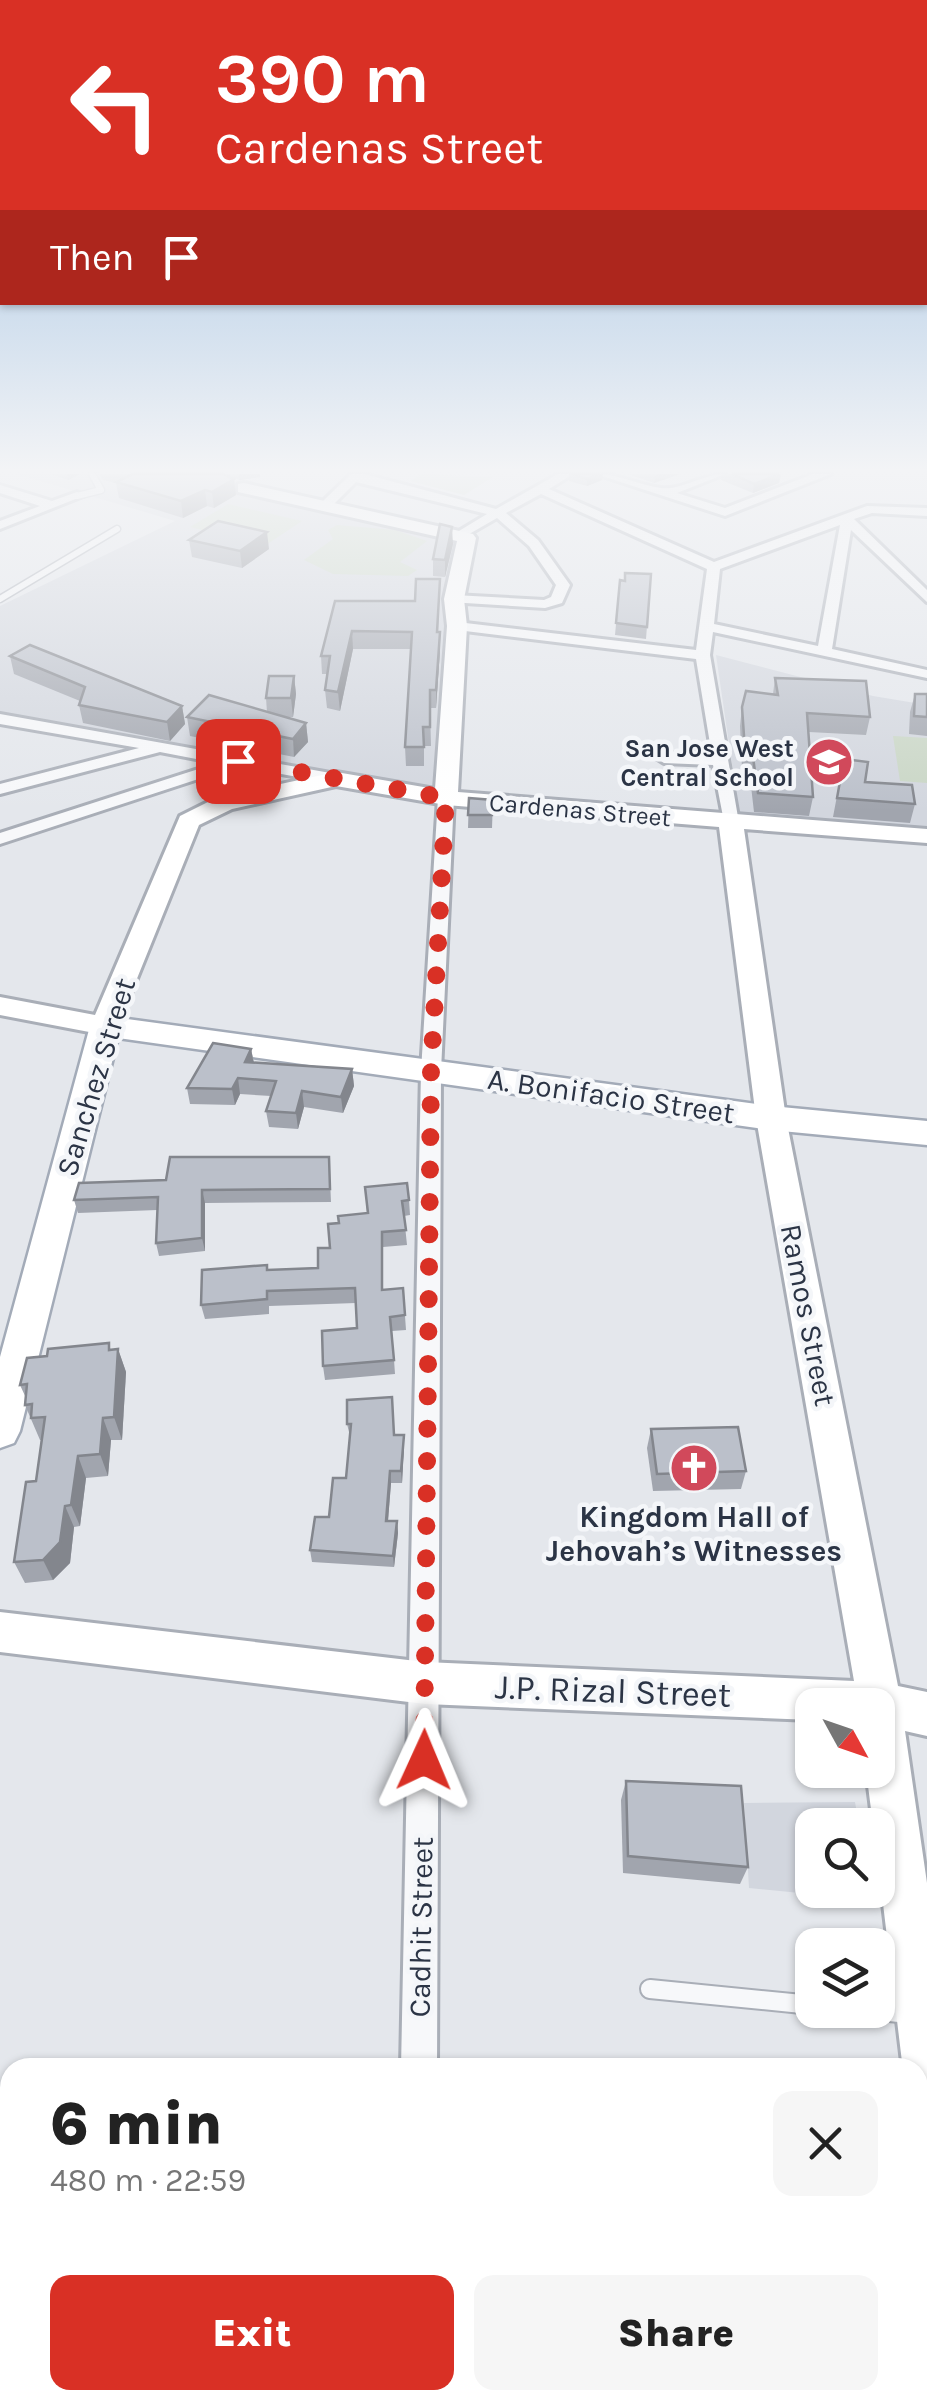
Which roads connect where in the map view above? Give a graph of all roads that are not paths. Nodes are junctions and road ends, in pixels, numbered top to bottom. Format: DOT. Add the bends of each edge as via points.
graph roads {
  1 [pos="457,586"];
  2 [pos="563,586"];
  3 [pos="711,586"];
  4 [pos="835,586"];
  5 [pos="454,599"];
  6 [pos="456,626"];
  7 [pos="704,626"];
  8 [pos="824,653"];
  9 [pos="703,654"];
  10 [pos="927,674"];
  11 [pos="0,719"];
  12 [pos="163,747"];
  13 [pos="664,758"];
  14 [pos="238,761"];
  15 [pos="721,761"];
  16 [pos="336,779"];
  17 [pos="0,789"];
  18 [pos="446,798"];
  19 [pos="732,823"];
  20 [pos="927,836"];
  21 [pos="0,839"];
  22 [pos="0,1006"];
  23 [pos="105,1026"];
  24 [pos="431,1071"];
  25 [pos="772,1118"];
  26 [pos="927,1133"];
  27 [pos="0,1431"];
  28 [pos="0,1632"];
  29 [pos="425,1683"];
  30 [pos="877,1688"];
  31 [pos="795,1700"];
  32 [pos="895,1707"];
  33 [pos="927,1714"];
  34 [pos="891,1788"];
  35 [pos="650,1989"];
  36 [pos="795,2002"];
  37 [pos="895,2013"];
  38 [pos="919,2015"];
  39 [pos="419,2058"];
  40 [pos="926,2058"];
  1 -- 5 [label="street, Cadhit Street"];
  2 -- 5 [label="street" via="562,595 545,604"];
  3 -- 7 [label="street, Ramos Street"];
  4 -- 8 [label="street"];
  5 -- 6 [label="street, Cadhit Street"];
  6 -- 9 [label="street"];
  6 -- 18 [label="street, Cadhit Street"];
  7 -- 8 [label="street"];
  7 -- 9 [label="street, Ramos Street"];
  8 -- 10 [label="street"];
  9 -- 15 [label="street, Ramos Street"];
  11 -- 12 [label="street, Cardenas Street"];
  12 -- 14 [label="street, Cardenas Street"];
  12 -- 17 [label="street"];
  13 -- 15 [label="street"];
  14 -- 16 [label="street, Cardenas Street"];
  14 -- 21 [label="street"];
  15 -- 19 [label="street, Ramos Street"];
  16 -- 18 [label="street, Cardenas Street"];
  16 -- 23 [label="street, Sanchez Street" via="224,804 190,820"];
  18 -- 19 [label="street, Cardenas Street"];
  18 -- 24 [label="street, Cadhit Street"];
  19 -- 20 [label="street, Cardenas Street"];
  19 -- 25 [label="street, Ramos Street"];
  22 -- 23 [label="street, A. Bonifacio Street"];
  23 -- 24 [label="main road, A. Bonifacio Street"];
  23 -- 27 [label="main road, Sanchez Street"];
  24 -- 25 [label="main road, A. Bonifacio Street"];
  24 -- 29 [label="street, Cadhit Street"];
  25 -- 26 [label="main road, A. Bonifacio Street"];
  25 -- 30 [label="street, Ramos Street"];
  28 -- 29 [label="street, J.P. Rizal Street"];
  29 -- 31 [label="street, J.P. Rizal Street"];
  29 -- 39 [label="street, Cadhit Street"];
  32 -- 33 [label="street, J.P. Rizal Street"];
  34 -- 38 [label="street, Ramos Street"];
  35 -- 36 [label="lane"];
  37 -- 38 [label="lane"];
  38 -- 40 [label="street, Ramos Street"];
}
